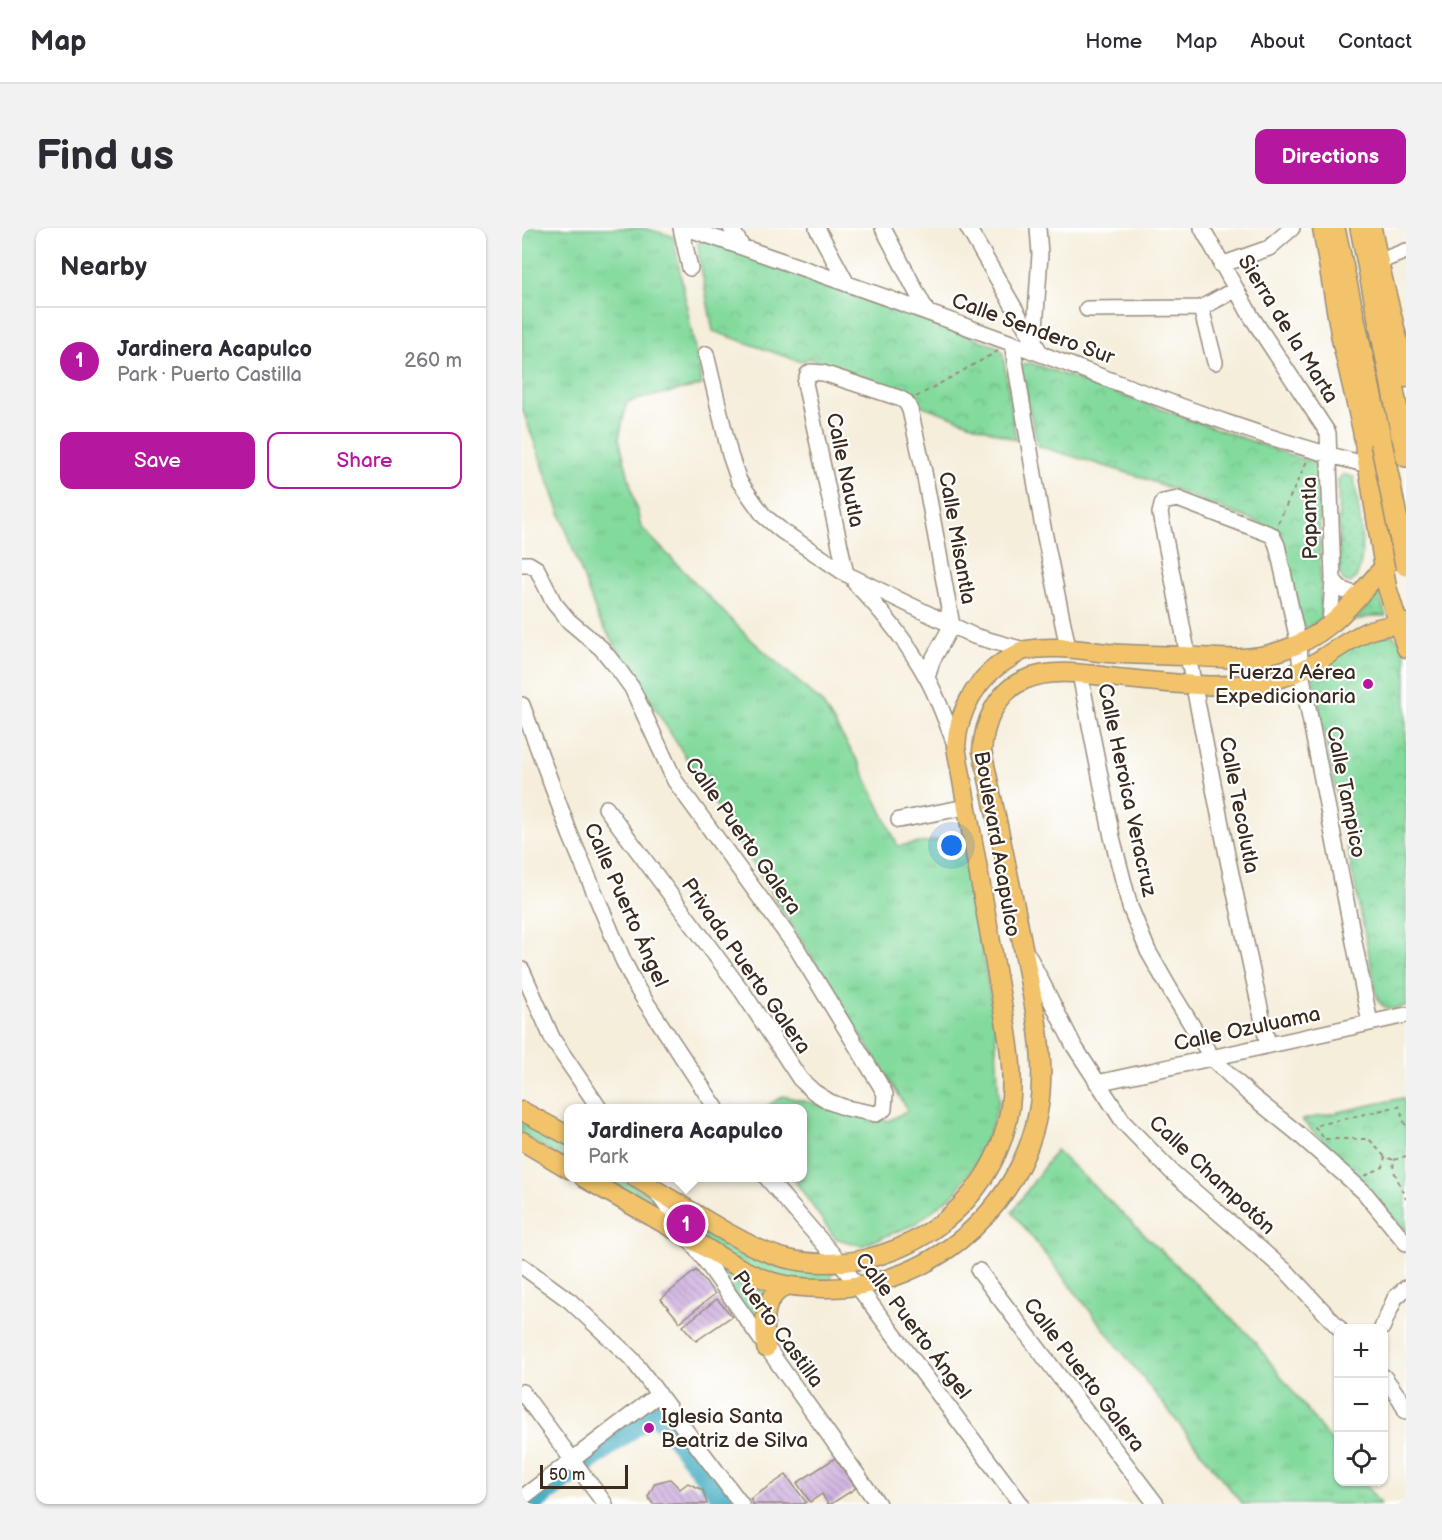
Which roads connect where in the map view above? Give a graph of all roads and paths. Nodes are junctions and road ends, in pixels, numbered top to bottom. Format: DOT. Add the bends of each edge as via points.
graph roads {
  1 [pos="683,228"];
  2 [pos="731,228"];
  3 [pos="817,228"];
  4 [pos="883,228"];
  5 [pos="968,228"];
  6 [pos="1038,228"];
  7 [pos="1202,228"];
  8 [pos="1292,228"];
  9 [pos="1322,228"];
  10 [pos="1334,228"];
  11 [pos="1360,228"];
  12 [pos="1372,228"];
  13 [pos="742,247"];
  14 [pos="1406,251"];
  15 [pos="1378,262"];
  16 [pos="1221,265"];
  17 [pos="690,268"];
  18 [pos="847,284"];
  19 [pos="1236,290"];
  20 [pos="1201,308"];
  21 [pos="1087,309"];
  22 [pos="927,312"];
  23 [pos="1012,343"];
  24 [pos="1037,349"];
  25 [pos="706,354"];
  26 [pos="1404,355"];
  27 [pos="1215,362"];
  28 [pos="1406,378"];
  29 [pos="906,402"];
  30 [pos="1312,450"];
  31 [pos="1330,456"];
  32 [pos="1406,456"];
  33 [pos="1369,472"];
  34 [pos="1375,503"];
  35 [pos="1406,514"];
  36 [pos="1272,535"];
  37 [pos="1405,552"];
  38 [pos="524,564"];
  39 [pos="1385,567"];
  40 [pos="846,574"];
  41 [pos="1333,579"];
  42 [pos="1363,592"];
  43 [pos="1403,624"];
  44 [pos="951,625"];
  45 [pos="1330,625"];
  46 [pos="1299,645"];
  47 [pos="1068,648"];
  48 [pos="1406,648"];
  49 [pos="1024,650"];
  50 [pos="1186,656"];
  51 [pos="1301,672"];
  52 [pos="1080,674"];
  53 [pos="927,678"];
  54 [pos="1195,684"];
  55 [pos="997,702"];
  56 [pos="940,704"];
  57 [pos="522,705"];
  58 [pos="965,709"];
  59 [pos="956,747"];
  60 [pos="966,807"];
  61 [pos="606,808"];
  62 [pos="898,820"];
  63 [pos="1023,945"];
  64 [pos="522,970"];
  65 [pos="1406,1015"];
  66 [pos="1370,1023"];
  67 [pos="1268,1045"];
  68 [pos="1212,1058"];
  69 [pos="1097,1083"];
  70 [pos="596,1104"];
  71 [pos="713,1104"];
  72 [pos="522,1111"];
  73 [pos="876,1114"];
  74 [pos="549,1125"];
  75 [pos="1406,1127"];
  76 [pos="564,1133"];
  77 [pos="529,1146"];
  78 [pos="1406,1156"];
  79 [pos="1385,1157"];
  80 [pos="1395,1160"];
  81 [pos="564,1166"];
  82 [pos="1360,1179"];
  83 [pos="591,1182"];
  84 [pos="770,1182"];
  85 [pos="650,1183"];
  86 [pos="1406,1199"];
  87 [pos="685,1235"];
  88 [pos="1406,1243"];
  89 [pos="840,1264"];
  90 [pos="522,1266"];
  91 [pos="979,1271"];
  92 [pos="786,1286"];
  93 [pos="857,1287"];
  94 [pos="1406,1288"];
  95 [pos="1334,1324"];
  96 [pos="1384,1324"];
  97 [pos="766,1348"];
  98 [pos="1384,1378"];
  99 [pos="522,1392"];
  100 [pos="659,1394"];
  101 [pos="1404,1405"];
  102 [pos="578,1468"];
  103 [pos="522,1498"];
  104 [pos="604,1504"];
  105 [pos="741,1504"];
  106 [pos="878,1504"];
  107 [pos="1021,1504"];
  108 [pos="1156,1504"];
  1 -- 13 [label="street, Calle Sendero Sur"];
  1 -- 17 [label="street"];
  2 -- 13 [label="street"];
  3 -- 18 [label="street"];
  4 -- 22 [label="street"];
  5 -- 24 [label="street"];
  6 -- 24 [label="street"];
  7 -- 16 [label="street, Sierra de la Marta"];
  8 -- 16 [label="street" via="1269,248"];
  9 -- 33 [label="main road"];
  10 -- 37 [label="highway, bridge"];
  11 -- 32 [label="highway"];
  12 -- 15 [label="main road"];
  13 -- 18 [label="street, Calle Sendero Sur"];
  14 -- 15 [label="street"];
  15 -- 26 [label="main road"];
  16 -- 19 [label="street, Sierra de la Marta"];
  18 -- 22 [label="street, Calle Sendero Sur"];
  19 -- 20 [label="street"];
  19 -- 31 [label="street, Sierra de la Marta" via="1328,433"];
  20 -- 21 [label="street"];
  20 -- 27 [label="street"];
  22 -- 23 [label="street, Calle Sendero Sur"];
  23 -- 24 [label="street, Calle Sendero Sur"];
  23 -- 29 [label="path"];
  23 -- 47 [label="street"];
  24 -- 30 [label="street, Calle Sendero Sur" via="1225,422"];
  25 -- 40 [label="street" via="730,455 751,500 782,531"];
  26 -- 28 [label="main road"];
  29 -- 40 [label="street, Calle Nautla" via="823,373 808,374 805,383"];
  29 -- 44 [label="street, Calle Misantla" via="924,472"];
  30 -- 31 [label="street, Calle Sendero Sur"];
  30 -- 36 [label="path"];
  31 -- 33 [label="street, Calle Sendero Sur"];
  31 -- 41 [label="street, Papantla"];
  33 -- 34 [label="main road"];
  33 -- 42 [label="main road" via="1364,500 1371,559"];
  34 -- 35 [label="main road"];
  34 -- 39 [label="main road"];
  36 -- 46 [label="street, Calle Tampico"];
  36 -- 50 [label="street, Calle Tecolutla" via="1178,499 1163,502 1160,513"];
  37 -- 39 [label="main road, Boulevard Acapulco"];
  38 -- 73 [label="street, Calle Puerto Galera" via="537,569 554,603 601,648 632,688 675,781 796,947 879,1083 885,1103 884,1109"];
  39 -- 42 [label="main road, Boulevard Acapulco"];
  39 -- 43 [label="main road" via="1389,600"];
  40 -- 44 [label="street"];
  40 -- 53 [label="street" via="882,612"];
  41 -- 42 [label="street, Papantla" via="1348,593"];
  41 -- 45 [label="street, Papantla"];
  42 -- 45 [label="main road, Boulevard Acapulco"];
  43 -- 48 [label="main road"];
  43 -- 51 [label="main road, Boulevard Acapulco" via="1368,631"];
  44 -- 49 [label="street"];
  44 -- 53 [label="street, Calle Misantla"];
  45 -- 46 [label="main road, Boulevard Acapulco"];
  46 -- 50 [label="main road, Boulevard Acapulco" via="1239,660"];
  46 -- 51 [label="street, Calle Tampico"];
  47 -- 49 [label="main road, Boulevard Acapulco"];
  47 -- 50 [label="main road, Boulevard Acapulco" via="1126,655"];
  49 -- 58 [label="main road, Boulevard Acapulco" via="986,676"];
  50 -- 54 [label="street, Calle Tecolutla"];
  51 -- 54 [label="main road, Boulevard Acapulco" via="1257,683"];
  51 -- 66 [label="street, Calle Tampico"];
  52 -- 54 [label="main road, Boulevard Acapulco"];
  52 -- 55 [label="main road, Boulevard Acapulco" via="1056,673 1023,680"];
  52 -- 68 [label="street, Calle Heroica Veracruz" via="1130,907 1148,951"];
  53 -- 56 [label="street"];
  54 -- 67 [label="street, Calle Tecolutla"];
  55 -- 58 [label="main road"];
  55 -- 63 [label="main road, Boulevard Acapulco" via="986,723 982,751"];
  56 -- 58 [label="street" via="954,710"];
  56 -- 59 [label="street"];
  57 -- 71 [label="street, Calle Puerto Ángel" via="623,960 638,990"];
  58 -- 59 [label="main road, Boulevard Acapulco"];
  59 -- 60 [label="main road, Boulevard Acapulco"];
  60 -- 62 [label="street"];
  60 -- 89 [label="main road, Boulevard Acapulco" via="1010,1052 1010,1109 989,1169 946,1221 917,1241 872,1259"];
  61 -- 73 [label="street, Privada Puerto Galera" via="742,991 800,1079 830,1102"];
  63 -- 69 [label="street, Calle Champotón"];
  63 -- 93 [label="main road, Boulevard Acapulco" via="1036,1016 1041,1082 1037,1121 1018,1173 967,1234 926,1263"];
  64 -- 70 [label="street" via="553,1040"];
  65 -- 66 [label="street, Calle Ozuluama"];
  66 -- 67 [label="street, Calle Ozuluama"];
  67 -- 68 [label="street, Calle Ozuluama"];
  68 -- 69 [label="street, Calle Ozuluama"];
  68 -- 88 [label="street, Calle Heroica Veracruz" via="1364,1192"];
  69 -- 95 [label="street, Calle Champotón" via="1125,1123 1172,1172 1289,1274"];
  72 -- 74 [label="main road"];
  74 -- 76 [label="main road"];
  74 -- 77 [label="main road"];
  75 -- 79 [label="path" via="1399,1106 1314,1126 1325,1139 1369,1139"];
  77 -- 81 [label="main road"];
  78 -- 80 [label="path"];
  79 -- 80 [label="path"];
  79 -- 82 [label="path" via="1383,1167"];
  80 -- 86 [label="path" via="1393,1169"];
  83 -- 87 [label="main road"];
  84 -- 89 [label="street, Calle Puerto Ángel"];
  85 -- 87 [label="street, Puerto Castilla"];
  85 -- 89 [label="main road" via="681,1207 767,1253 799,1261"];
  87 -- 92 [label="main road" via="743,1269"];
  87 -- 97 [label="street, Puerto Castilla"];
  89 -- 93 [label="street, Calle Puerto Ángel"];
  90 -- 100 [label="street" via="602,1329"];
  91 -- 108 [label="street, Calle Puerto Galera"];
  92 -- 93 [label="main road"];
  92 -- 97 [label="main road" via="772,1295 766,1306"];
  93 -- 107 [label="street, Calle Puerto Ángel"];
  94 -- 96 [label="street" via="1395,1298"];
  97 -- 106 [label="street, Puerto Castilla"];
  98 -- 101 [label="street"];
  99 -- 102 [label="street"];
  100 -- 102 [label="street"];
  100 -- 105 [label="street"];
  102 -- 103 [label="street"];
  102 -- 104 [label="street"];
}
